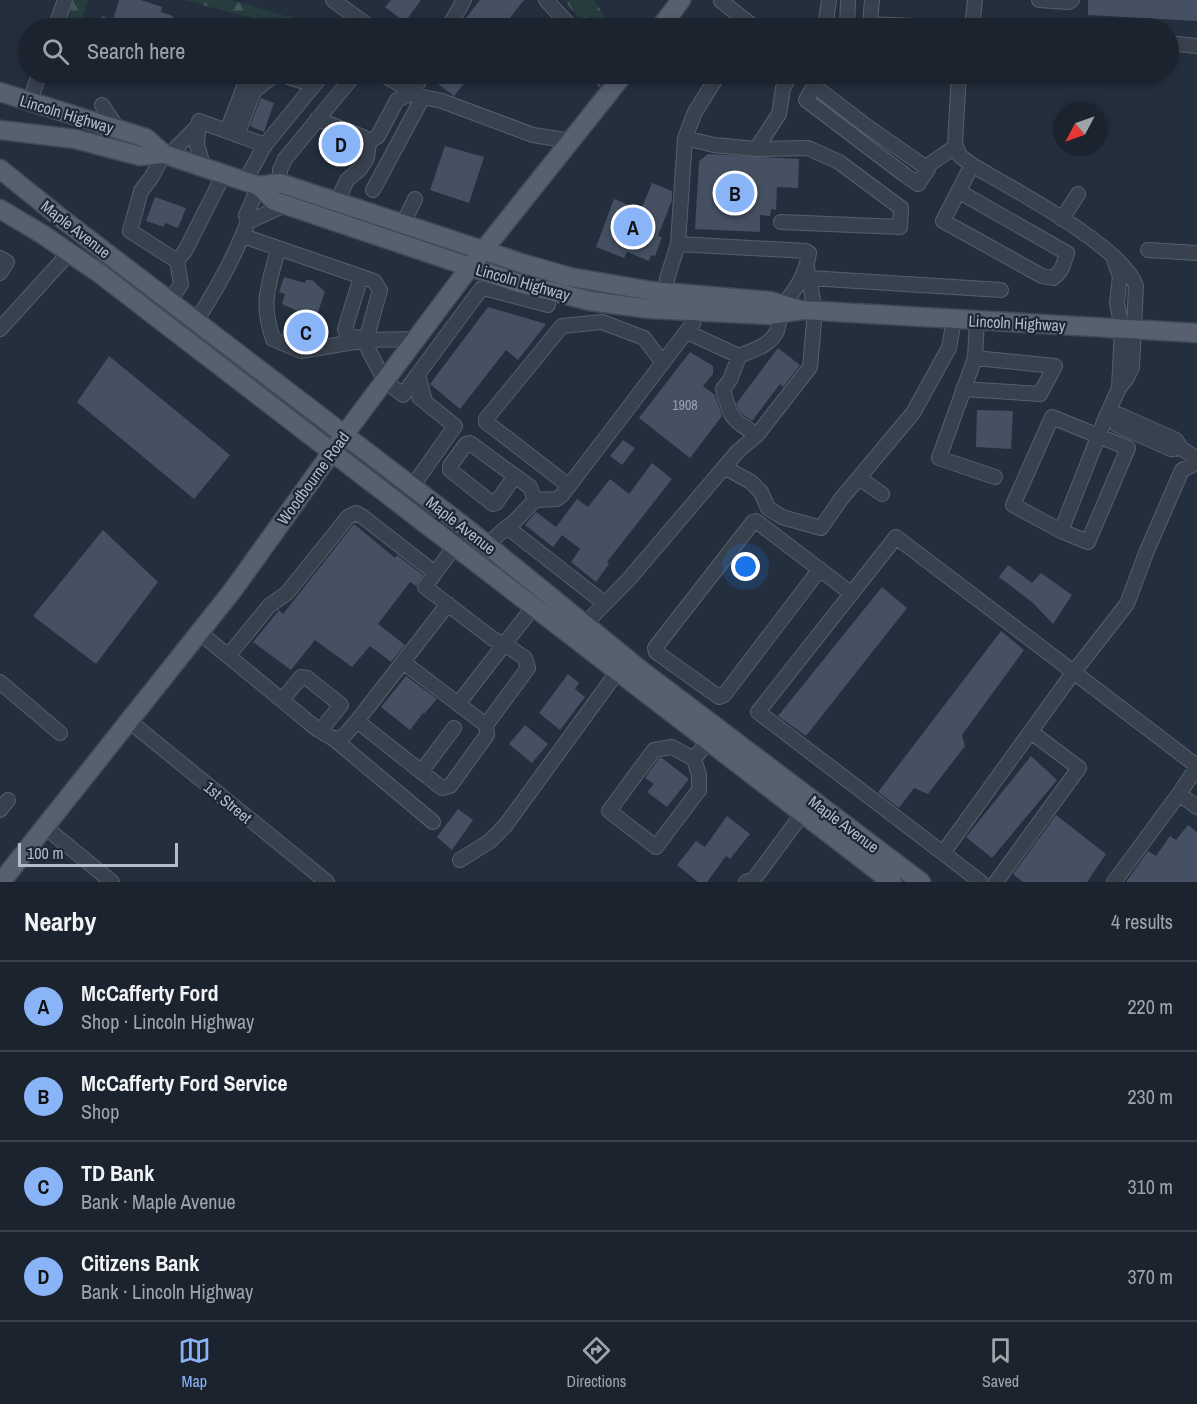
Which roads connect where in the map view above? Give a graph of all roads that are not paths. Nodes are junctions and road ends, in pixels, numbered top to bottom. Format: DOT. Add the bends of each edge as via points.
graph roads {
  1 [pos="65,0"];
  2 [pos="333,0"];
  3 [pos="464,0"];
  4 [pos="546,0"];
  5 [pos="829,0"];
  6 [pos="849,0"];
  7 [pos="872,0"];
  8 [pos="975,0"];
  9 [pos="1039,0"];
  10 [pos="1072,0"];
  11 [pos="721,1"];
  12 [pos="681,2"];
  13 [pos="59,18"];
  14 [pos="357,18"];
  15 [pos="454,18"];
  16 [pos="563,18"];
  17 [pos="672,18"];
  18 [pos="742,18"];
  19 [pos="827,18"];
  20 [pos="848,18"];
  21 [pos="870,18"];
  22 [pos="973,18"];
  23 [pos="1179,44"];
  24 [pos="1197,45"];
  25 [pos="36,84"];
  26 [pos="246,84"];
  27 [pos="256,84"];
  28 [pos="263,84"];
  29 [pos="311,84"];
  30 [pos="347,84"];
  31 [pos="399,84"];
  32 [pos="420,84"];
  33 [pos="608,84"];
  34 [pos="615,84"];
  35 [pos="712,84"];
  36 [pos="785,84"];
  37 [pos="959,84"];
  38 [pos="314,85"];
  39 [pos="612,88"];
  40 [pos="254,90"];
  41 [pos="0,92"];
  42 [pos="418,95"];
  43 [pos="30,102"];
  44 [pos="102,105"];
  45 [pos="317,119"];
  46 [pos="197,128"];
  47 [pos="118,129"];
  48 [pos="0,130"];
  49 [pos="232,133"];
  50 [pos="685,138"];
  51 [pos="369,141"];
  52 [pos="571,141"];
  53 [pos="265,146"];
  54 [pos="956,146"];
  55 [pos="756,149"];
  56 [pos="166,155"];
  57 [pos="972,165"];
  58 [pos="204,168"];
  59 [pos="0,169"];
  60 [pos="928,169"];
  61 [pos="224,174"];
  62 [pos="280,176"];
  63 [pos="252,183"];
  64 [pos="373,190"];
  65 [pos="958,191"];
  66 [pos="1078,194"];
  67 [pos="415,199"];
  68 [pos="337,202"];
  69 [pos="285,205"];
  70 [pos="0,209"];
  71 [pos="1062,219"];
  72 [pos="248,222"];
  73 [pos="781,222"];
  74 [pos="403,224"];
  75 [pos="1086,235"];
  76 [pos="243,236"];
  77 [pos="678,243"];
  78 [pos="278,249"];
  79 [pos="484,250"];
  80 [pos="1148,250"];
  81 [pos="70,252"];
  82 [pos="1067,253"];
  83 [pos="1197,253"];
  84 [pos="112,257"];
  85 [pos="0,258"];
  86 [pos="177,261"];
  87 [pos="470,267"];
  88 [pos="808,272"];
  89 [pos="0,273"];
  90 [pos="361,277"];
  91 [pos="510,287"];
  92 [pos="1001,290"];
  93 [pos="666,292"];
  94 [pos="170,301"];
  95 [pos="548,305"];
  96 [pos="782,309"];
  97 [pos="809,311"];
  98 [pos="695,312"];
  99 [pos="954,319"];
  100 [pos="196,321"];
  101 [pos="977,321"];
  102 [pos="0,329"];
  103 [pos="1128,329"];
  104 [pos="687,332"];
  105 [pos="1197,333"];
  106 [pos="419,334"];
  107 [pos="366,340"];
  108 [pos="441,343"];
  109 [pos="739,356"];
  110 [pos="975,358"];
  111 [pos="663,363"];
  112 [pos="418,374"];
  113 [pos="385,381"];
  114 [pos="408,388"];
  115 [pos="963,389"];
  116 [pos="425,402"];
  117 [pos="1110,418"];
  118 [pos="344,435"];
  119 [pos="757,435"];
  120 [pos="1099,435"];
  121 [pos="447,438"];
  122 [pos="463,448"];
  123 [pos="333,452"];
  124 [pos="1197,461"];
  125 [pos="724,467"];
  126 [pos="515,477"];
  127 [pos="995,477"];
  128 [pos="859,478"];
  129 [pos="569,486"];
  130 [pos="412,487"];
  131 [pos="882,494"];
  132 [pos="535,500"];
  133 [pos="507,527"];
  134 [pos="1061,531"];
  135 [pos="487,545"];
  136 [pos="455,546"];
  137 [pos="820,569"];
  138 [pos="435,573"];
  139 [pos="852,594"];
  140 [pos="604,603"];
  141 [pos="448,604"];
  142 [pos="534,606"];
  143 [pos="585,624"];
  144 [pos="199,632"];
  145 [pos="506,645"];
  146 [pos="228,656"];
  147 [pos="403,662"];
  148 [pos="618,671"];
  149 [pos="1073,673"];
  150 [pos="0,682"];
  151 [pos="282,700"];
  152 [pos="458,704"];
  153 [pos="129,721"];
  154 [pos="357,721"];
  155 [pos="486,725"];
  156 [pos="454,728"];
  157 [pos="320,730"];
  158 [pos="1030,732"];
  159 [pos="60,733"];
  160 [pos="334,739"];
  161 [pos="709,740"];
  162 [pos="694,759"];
  163 [pos="1197,766"];
  164 [pos="421,772"];
  165 [pos="1179,794"];
  166 [pos="1197,807"];
  167 [pos="803,813"];
  168 [pos="433,822"];
  169 [pos="45,827"];
  170 [pos="943,853"];
  171 [pos="460,860"];
  172 [pos="751,881"];
  173 [pos="1,882"];
  174 [pos="112,882"];
  175 [pos="327,882"];
  176 [pos="892,882"];
  177 [pos="921,882"];
  178 [pos="981,882"];
  179 [pos="996,882"];
  180 [pos="1114,882"];
  1 -- 13 [label="street"];
  2 -- 14 [label="street"];
  3 -- 15 [label="street"];
  4 -- 16 [label="street"];
  5 -- 19 [label="street"];
  6 -- 20 [label="street"];
  7 -- 21 [label="street"];
  8 -- 22 [label="street"];
  9 -- 10 [label="street"];
  11 -- 18 [label="street"];
  12 -- 17 [label="main road"];
  23 -- 24 [label="street"];
  25 -- 43 [label="street"];
  26 -- 49 [label="street"];
  27 -- 40 [label="street"];
  28 -- 40 [label="street"];
  29 -- 38 [label="street"];
  30 -- 45 [label="street"];
  31 -- 42 [label="street"];
  32 -- 42 [label="street"];
  33 -- 39 [label="street"];
  34 -- 39 [label="main road, Woodbourne Road"];
  35 -- 50 [label="street"];
  36 -- 55 [label="street" via="779,114"];
  37 -- 54 [label="street"];
  38 -- 53 [label="street"];
  39 -- 52 [label="main road, Woodbourne Road"];
  40 -- 49 [label="street"];
  41 -- 43 [label="main road, Lincoln Highway"];
  42 -- 51 [label="street" via="397,100 378,136"];
  42 -- 52 [label="street" via="533,135"];
  42 -- 64 [label="street"];
  43 -- 47 [label="main road, Lincoln Highway"];
  44 -- 47 [label="street"];
  45 -- 51 [label="street"];
  45 -- 62 [label="street" via="285,159"];
  46 -- 49 [label="street" via="199,121"];
  46 -- 56 [label="street"];
  46 -- 58 [label="street"];
  47 -- 56 [label="main road, Lincoln Highway" via="146,138"];
  48 -- 56 [label="main road, Lincoln Highway" via="75,139 140,156"];
  49 -- 53 [label="street"];
  50 -- 55 [label="street"];
  50 -- 77 [label="street"];
  51 -- 68 [label="street" via="367,158 347,180"];
  52 -- 79 [label="main road, Woodbourne Road"];
  53 -- 63 [label="street"];
  54 -- 57 [label="street" via="960,156"];
  54 -- 60 [label="street"];
  55 -- 73 [label="street" via="808,148 839,162 901,208 900,227"];
  56 -- 58 [label="main road, Lincoln Highway"];
  56 -- 86 [label="street" via="141,191 130,231"];
  57 -- 65 [label="street"];
  57 -- 71 [label="street"];
  58 -- 61 [label="main road, Lincoln Highway"];
  59 -- 84 [label="main road, Maple Avenue"];
  60 -- 60 [label="street" via="868,127 814,86 806,100 905,175 918,184"];
  61 -- 63 [label="main road, Lincoln Highway"];
  61 -- 86 [label="street"];
  62 -- 63 [label="main road, Lincoln Highway"];
  62 -- 68 [label="main road, Lincoln Highway"];
  63 -- 69 [label="main road, Lincoln Highway"];
  63 -- 72 [label="street"];
  65 -- 82 [label="street"];
  65 -- 82 [label="street" via="943,221 1042,276 1058,275"];
  66 -- 71 [label="street"];
  67 -- 74 [label="street"];
  68 -- 74 [label="main road, Lincoln Highway"];
  69 -- 72 [label="street"];
  69 -- 87 [label="main road, Lincoln Highway"];
  70 -- 81 [label="main road, Maple Avenue"];
  71 -- 75 [label="street"];
  72 -- 76 [label="street"];
  74 -- 79 [label="main road, Lincoln Highway"];
  75 -- 82 [label="street"];
  75 -- 103 [label="street" via="1130,272 1136,286"];
  76 -- 78 [label="street"];
  76 -- 100 [label="street" via="222,282"];
  77 -- 88 [label="street" via="806,251"];
  77 -- 93 [label="street" via="666,279"];
  78 -- 90 [label="street"];
  78 -- 107 [label="street" via="265,300 273,339 301,351"];
  79 -- 87 [label="main road, Woodbourne Road"];
  79 -- 93 [label="main road, Lincoln Highway" via="570,277"];
  80 -- 83 [label="street"];
  81 -- 84 [label="main road" via="89,251"];
  81 -- 102 [label="street"];
  81 -- 123 [label="main road, Maple Avenue"];
  84 -- 94 [label="main road, Maple Avenue"];
  85 -- 89 [label="street" via="7,262"];
  86 -- 94 [label="street" via="181,284"];
  87 -- 91 [label="main road, Lincoln Highway"];
  87 -- 106 [label="main road, Woodbourne Road"];
  88 -- 92 [label="street"];
  88 -- 96 [label="street"];
  88 -- 97 [label="street"];
  90 -- 107 [label="street" via="374,281 380,290"];
  90 -- 107 [label="street" via="345,329 347,335"];
  91 -- 95 [label="street"];
  91 -- 98 [label="main road, Lincoln Highway" via="601,303"];
  91 -- 108 [label="street" via="481,289"];
  93 -- 96 [label="main road, Lincoln Highway" via="770,301"];
  94 -- 100 [label="main road, Maple Avenue"];
  96 -- 97 [label="main road, Lincoln Highway"];
  96 -- 98 [label="main road, Lincoln Highway" via="769,315"];
  96 -- 109 [label="street" via="777,332 756,349"];
  97 -- 99 [label="main road, Lincoln Highway"];
  97 -- 119 [label="street" via="810,367"];
  98 -- 104 [label="street"];
  99 -- 101 [label="main road, Lincoln Highway"];
  99 -- 128 [label="street" via="949,348 913,413"];
  100 -- 118 [label="main road, Maple Avenue"];
  101 -- 103 [label="main road, Lincoln Highway"];
  101 -- 110 [label="street"];
  103 -- 105 [label="main road, Lincoln Highway"];
  103 -- 117 [label="street" via="1132,367 1119,388"];
  104 -- 109 [label="street"];
  104 -- 111 [label="street"];
  106 -- 107 [label="street"];
  106 -- 108 [label="street"];
  106 -- 113 [label="main road, Woodbourne Road"];
  107 -- 113 [label="street"];
  108 -- 112 [label="street"];
  109 -- 119 [label="street" via="723,389 729,413"];
  110 -- 115 [label="street"];
  110 -- 115 [label="street" via="1054,366 1040,394"];
  111 -- 129 [label="street"];
  111 -- 129 [label="street" via="644,338 602,322 562,326 486,419"];
  112 -- 114 [label="street"];
  112 -- 116 [label="street"];
  113 -- 114 [label="street" via="403,395"];
  113 -- 118 [label="main road, Woodbourne Road"];
  114 -- 116 [label="street"];
  115 -- 127 [label="street" via="939,458"];
  116 -- 121 [label="street" via="455,426"];
  117 -- 120 [label="street"];
  117 -- 124 [label="street" via="1120,415 1176,440"];
  118 -- 123 [label="main road, Woodbourne Road"];
  118 -- 130 [label="main road, Maple Avenue"];
  119 -- 125 [label="street"];
  120 -- 134 [label="street"];
  120 -- 134 [label="street" via="1128,447 1088,542"];
  120 -- 134 [label="street" via="1052,417 1013,505"];
  121 -- 122 [label="street"];
  121 -- 130 [label="street"];
  122 -- 126 [label="street" via="470,443"];
  122 -- 126 [label="street" via="450,470 493,504"];
  123 -- 136 [label="main road, Maple Avenue"];
  123 -- 144 [label="main road, Woodbourne Road"];
  124 -- 149 [label="street" via="1182,470 1127,604"];
  125 -- 128 [label="street" via="751,482 762,492 768,508 782,517 821,528"];
  125 -- 140 [label="street"];
  126 -- 132 [label="street" via="530,487"];
  128 -- 131 [label="street"];
  129 -- 132 [label="street" via="557,499"];
  130 -- 135 [label="main road, Maple Avenue"];
  132 -- 133 [label="street"];
  133 -- 135 [label="street"];
  133 -- 140 [label="street"];
  135 -- 143 [label="main road, Maple Avenue"];
  136 -- 138 [label="street"];
  136 -- 142 [label="main road, Maple Avenue"];
  137 -- 137 [label="street" via="753,522 655,648 656,652 719,697 724,695"];
  137 -- 139 [label="street"];
  138 -- 141 [label="street" via="425,587"];
  138 -- 146 [label="street" via="356,513 348,517 287,593 269,606"];
  139 -- 149 [label="street" via="897,537"];
  139 -- 170 [label="street" via="758,712"];
  140 -- 143 [label="street"];
  141 -- 145 [label="street"];
  141 -- 147 [label="street"];
  142 -- 145 [label="street"];
  142 -- 148 [label="main road, Maple Avenue"];
  143 -- 177 [label="main road, Maple Avenue"];
  144 -- 146 [label="street"];
  144 -- 153 [label="main road, Woodbourne Road"];
  145 -- 152 [label="street"];
  145 -- 155 [label="street" via="525,658 528,668"];
  146 -- 151 [label="street"];
  147 -- 152 [label="street"];
  147 -- 154 [label="street"];
  148 -- 161 [label="main road, Maple Avenue"];
  148 -- 171 [label="street" via="505,826"];
  149 -- 158 [label="street"];
  149 -- 163 [label="street"];
  150 -- 159 [label="street"];
  151 -- 157 [label="street"];
  151 -- 157 [label="street" via="301,677 307,678 341,705"];
  152 -- 155 [label="street"];
  153 -- 169 [label="main road, Woodbourne Road"];
  153 -- 175 [label="street, 1st Street"];
  154 -- 160 [label="street" via="344,737"];
  154 -- 164 [label="street"];
  155 -- 164 [label="street" via="487,735 450,786 442,788"];
  156 -- 164 [label="street"];
  157 -- 160 [label="street"];
  158 -- 170 [label="street"];
  158 -- 179 [label="street" via="1079,768"];
  160 -- 168 [label="street"];
  161 -- 162 [label="street"];
  161 -- 167 [label="main road, Maple Avenue"];
  162 -- 162 [label="street" via="672,747 654,750 609,811 656,848 699,790"];
  163 -- 165 [label="street"];
  165 -- 166 [label="street"];
  165 -- 180 [label="street"];
  167 -- 172 [label="street"];
  167 -- 176 [label="main road, Maple Avenue"];
  169 -- 173 [label="main road, Woodbourne Road"];
  169 -- 174 [label="street"];
  170 -- 178 [label="street"];
}
